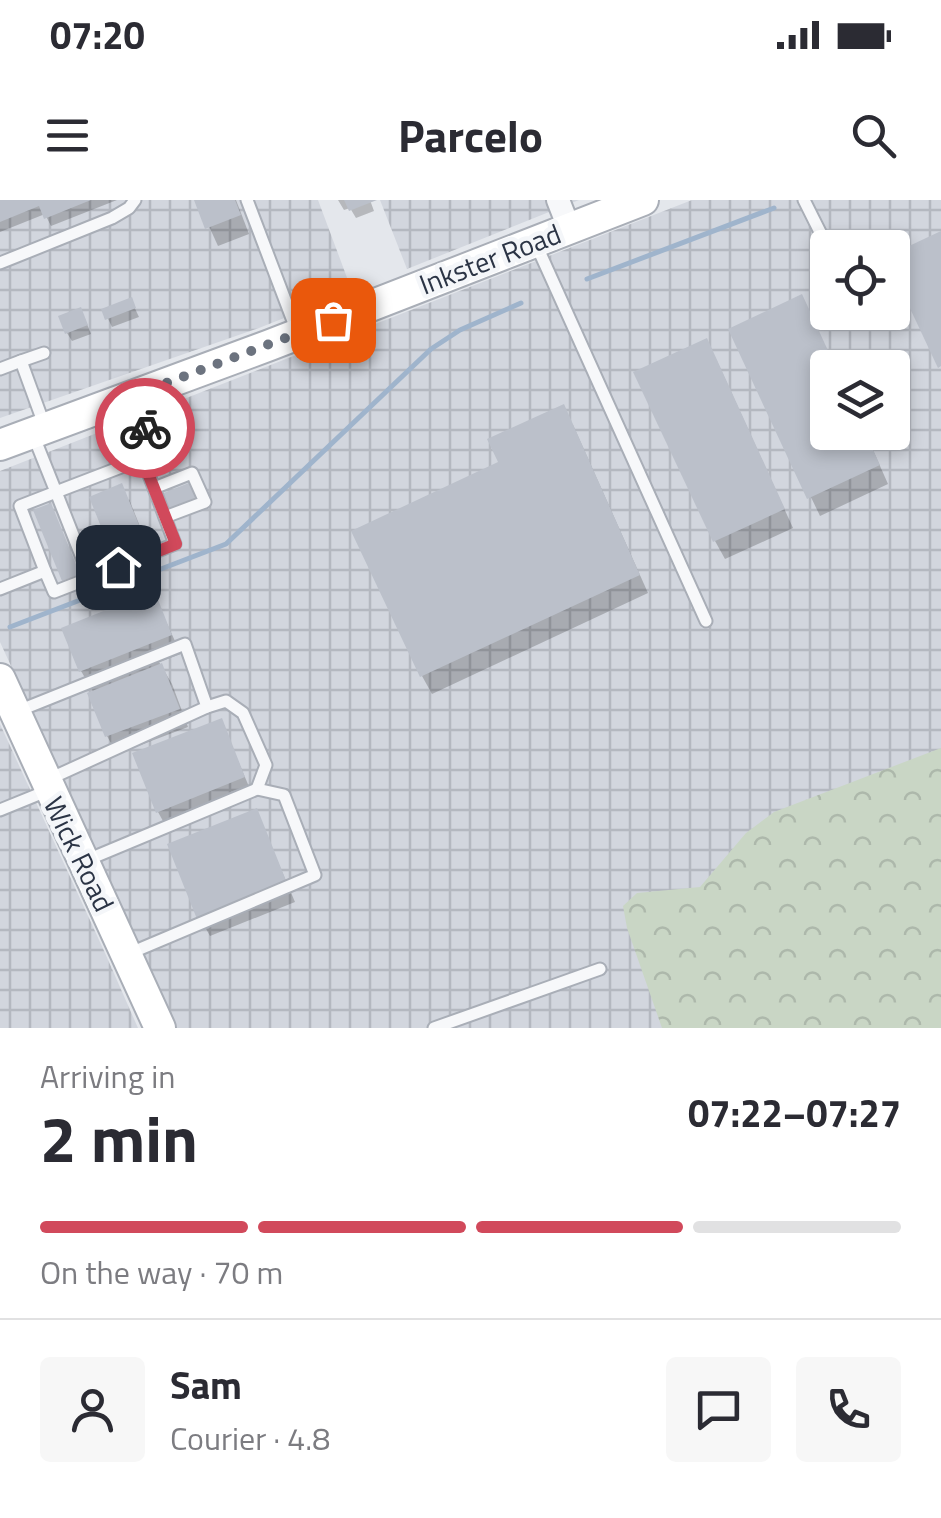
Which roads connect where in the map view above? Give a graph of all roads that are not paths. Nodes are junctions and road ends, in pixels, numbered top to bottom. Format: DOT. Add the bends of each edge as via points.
graph roads {
  1 [pos="134,200"];
  2 [pos="247,200"];
  3 [pos="643,200"];
  4 [pos="804,200"];
  5 [pos="563,214"];
  6 [pos="819,230"];
  7 [pos="534,242"];
  8 [pos="0,263"];
  9 [pos="298,334"];
  10 [pos="44,353"];
  11 [pos="21,361"];
  12 [pos="0,369"];
  13 [pos="132,396"];
  14 [pos="39,430"];
  15 [pos="0,445"];
  16 [pos="142,458"];
  17 [pos="154,488"];
  18 [pos="56,492"];
  19 [pos="165,517"];
  20 [pos="50,544"];
  21 [pos="37,549"];
  22 [pos="58,562"];
  23 [pos="44,569"];
  24 [pos="90,578"];
  25 [pos="0,588"];
  26 [pos="706,620"];
  27 [pos="0,679"];
  28 [pos="206,707"];
  29 [pos="14,712"];
  30 [pos="46,785"];
  31 [pos="257,789"];
  32 [pos="0,810"];
  33 [pos="83,862"];
  34 [pos="127,954"];
  35 [pos="600,969"];
  36 [pos="160,1028"];
  37 [pos="434,1028"];
  1 -- 8 [label="lane" via="112,218"];
  2 -- 9 [label="lane"];
  3 -- 5 [label="street, Inkster Road"];
  4 -- 6 [label="lane"];
  5 -- 7 [label="street, Inkster Road"];
  7 -- 9 [label="street, Inkster Road"];
  7 -- 26 [label="lane"];
  9 -- 13 [label="street, Inkster Road"];
  10 -- 11 [label="lane"];
  11 -- 12 [label="lane"];
  11 -- 14 [label="lane"];
  13 -- 14 [label="street, Inkster Road"];
  13 -- 16 [label="lane" via="155,454"];
  14 -- 15 [label="street, Inkster Road"];
  14 -- 18 [label="lane"];
  16 -- 17 [label="lane"];
  16 -- 18 [label="lane"];
  17 -- 19 [label="lane"];
  17 -- 19 [label="lane" via="192,474 205,502"];
  18 -- 21 [label="lane" via="20,506 36,528"];
  18 -- 24 [label="lane"];
  19 -- 24 [label="lane" via="176,544"];
  20 -- 21 [label="lane"];
  21 -- 23 [label="lane"];
  22 -- 23 [label="lane"];
  23 -- 24 [label="lane" via="54,592"];
  23 -- 25 [label="lane"];
  27 -- 29 [label="street, Wick Road"];
  28 -- 29 [label="lane" via="185,644"];
  28 -- 30 [label="lane"];
  28 -- 31 [label="lane" via="226,701 243,713 266,765"];
  29 -- 30 [label="street, Wick Road"];
  30 -- 32 [label="lane"];
  30 -- 33 [label="street, Wick Road"];
  31 -- 33 [label="lane"];
  31 -- 34 [label="lane" via="284,795 315,875"];
  33 -- 34 [label="street, Wick Road"];
  34 -- 36 [label="street, Wick Road"];
  35 -- 37 [label="lane"];
}
